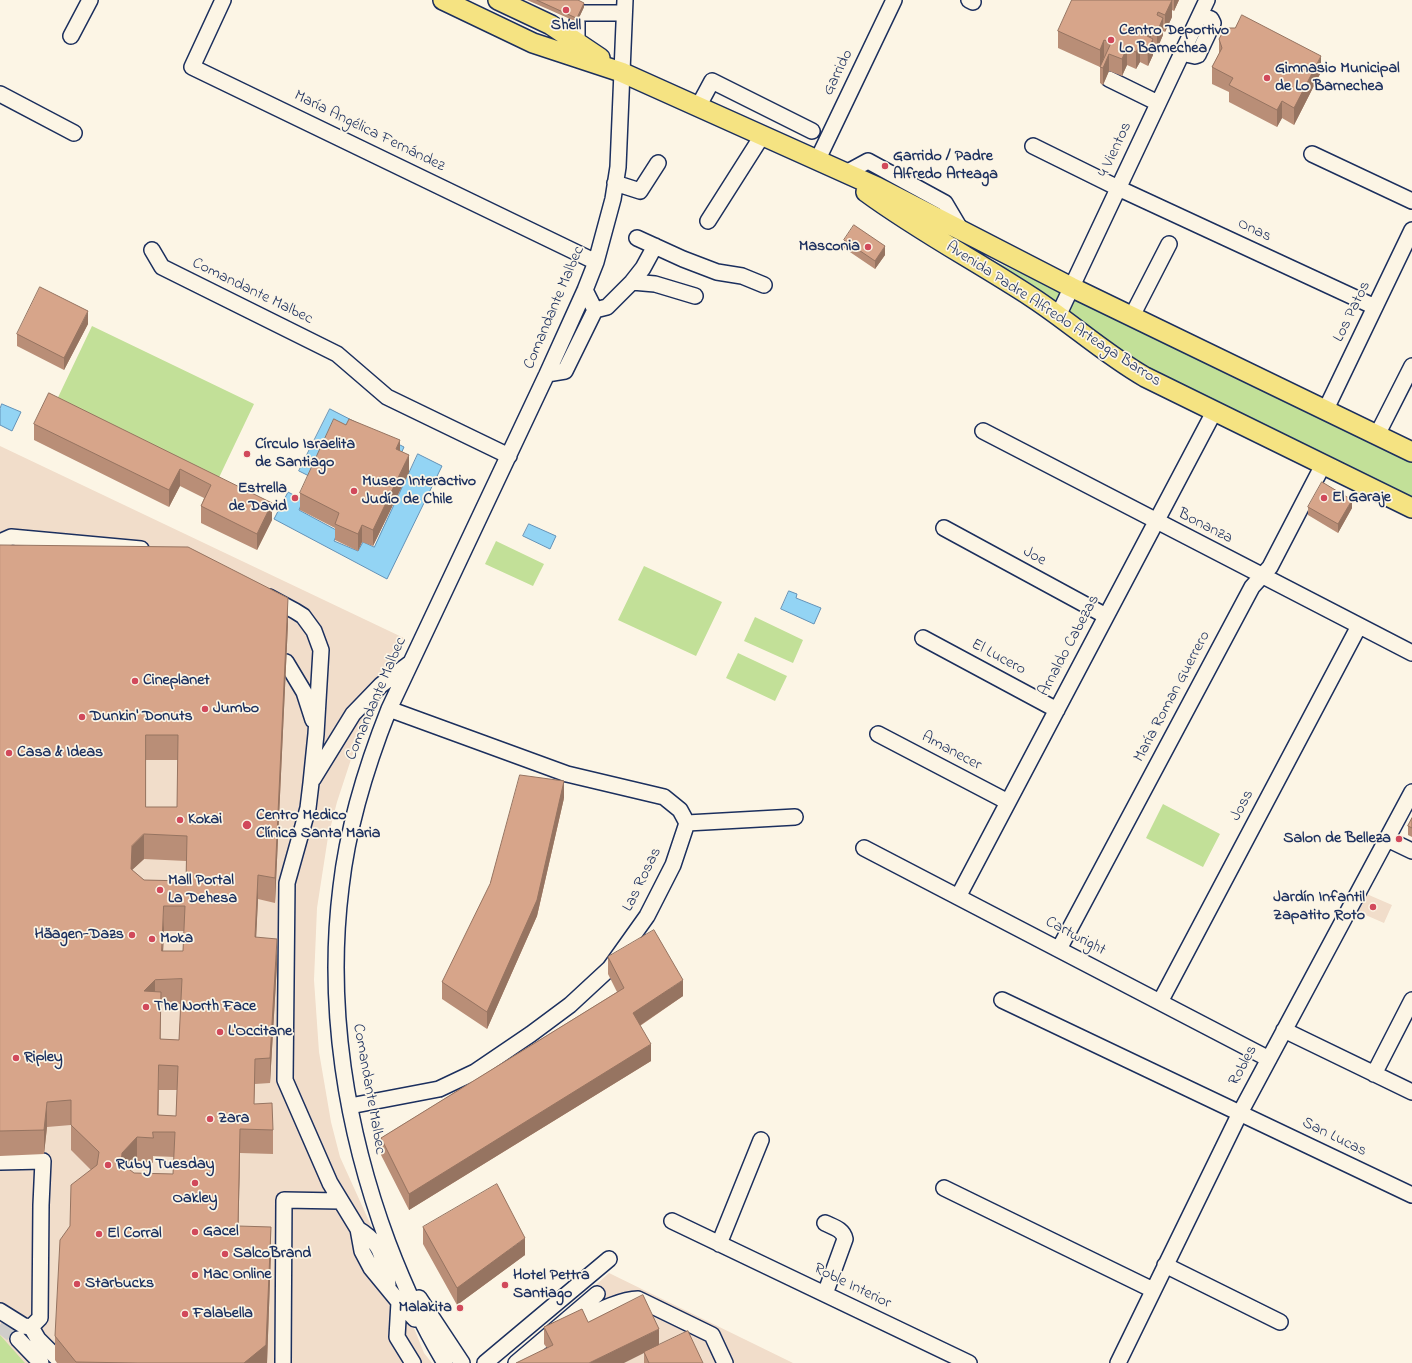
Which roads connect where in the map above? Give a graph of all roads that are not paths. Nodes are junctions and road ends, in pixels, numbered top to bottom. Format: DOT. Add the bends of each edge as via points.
graph roads {
  1 [pos="90,0"];
  2 [pos="223,0"];
  3 [pos="443,0"];
  4 [pos="894,0"];
  5 [pos="1207,0"];
  6 [pos="502,1"];
  7 [pos="624,6"];
  8 [pos="71,36"];
  9 [pos="577,43"];
  10 [pos="621,72"];
  11 [pos="1110,79"];
  12 [pos="0,94"];
  13 [pos="1158,103"];
  14 [pos="698,107"];
  15 [pos="812,131"];
  16 [pos="74,133"];
  17 [pos="762,136"];
  18 [pos="1033,146"];
  19 [pos="1312,154"];
  20 [pos="658,163"];
  21 [pos="832,167"];
  22 [pos="615,183"];
  23 [pos="1118,188"];
  24 [pos="1412,201"];
  25 [pos="708,221"];
  26 [pos="1412,230"];
  27 [pos="637,238"];
  28 [pos="1169,244"];
  29 [pos="655,246"];
  30 [pos="152,250"];
  31 [pos="596,262"];
  32 [pos="632,282"];
  33 [pos="764,285"];
  34 [pos="1071,287"];
  35 [pos="585,290"];
  36 [pos="695,296"];
  37 [pos="1375,307"];
  38 [pos="595,310"];
  39 [pos="1058,316"];
  40 [pos="1132,316"];
  41 [pos="1412,366"];
  42 [pos="547,374"];
  43 [pos="1326,409"];
  44 [pos="1214,412"];
  45 [pos="983,432"];
  46 [pos="1377,435"];
  47 [pos="1412,452"];
  48 [pos="509,456"];
  49 [pos="1323,465"];
  50 [pos="1412,508"];
  51 [pos="1156,522"];
  52 [pos="944,528"];
  53 [pos="0,542"];
  54 [pos="154,552"];
  55 [pos="1262,576"];
  56 [pos="254,590"];
  57 [pos="1106,616"];
  58 [pos="1359,626"];
  59 [pos="923,638"];
  60 [pos="1412,653"];
  61 [pos="286,662"];
  62 [pos="411,662"];
  63 [pos="389,709"];
  64 [pos="1057,710"];
  65 [pos="316,734"];
  66 [pos="878,734"];
  67 [pos="312,783"];
  68 [pos="1412,792"];
  69 [pos="1008,802"];
  70 [pos="795,817"];
  71 [pos="687,823"];
  72 [pos="1386,839"];
  73 [pos="864,848"];
  74 [pos="1412,851"];
  75 [pos="958,897"];
  76 [pos="1059,949"];
  77 [pos="1002,1000"];
  78 [pos="1412,1000"];
  79 [pos="1160,1002"];
  80 [pos="1284,1030"];
  81 [pos="1268,1059"];
  82 [pos="1374,1074"];
  83 [pos="1412,1092"];
  84 [pos="350,1106"];
  85 [pos="1240,1113"];
  86 [pos="761,1140"];
  87 [pos="0,1162"];
  88 [pos="944,1188"];
  89 [pos="1412,1195"];
  90 [pos="340,1201"];
  91 [pos="672,1221"];
  92 [pos="825,1223"];
  93 [pos="719,1244"];
  94 [pos="393,1254"];
  95 [pos="609,1259"];
  96 [pos="1165,1265"];
  97 [pos="1153,1290"];
  98 [pos="597,1294"];
  99 [pos="825,1294"];
  100 [pos="399,1302"];
  101 [pos="0,1311"];
  102 [pos="1280,1322"];
  103 [pos="31,1327"];
  104 [pos="426,1331"];
  105 [pos="552,1333"];
  106 [pos="18,1339"];
  107 [pos="41,1363"];
  108 [pos="62,1363"];
  109 [pos="283,1363"];
  110 [pos="413,1363"];
  111 [pos="445,1363"];
  112 [pos="462,1363"];
  113 [pos="485,1363"];
  114 [pos="516,1363"];
  115 [pos="726,1363"];
  116 [pos="969,1363"];
  117 [pos="1118,1363"];
  1 -- 8 [label="street"];
  2 -- 31 [label="street, María Angélica Fernández" via="192,66"];
  3 -- 10 [label="main road, Avenida Padre Alfredo Arteaga Barros" via="533,42"];
  4 -- 21 [label="street, Garrido"];
  5 -- 13 [label="street, 4 Vientos"];
  6 -- 9 [label="main road, Avenida Padre Alfredo Arteaga Barros" via="551,25"];
  7 -- 9 [label="street" via="579,18"];
  7 -- 10 [label="street, Comandante Malbec"];
  9 -- 10 [label="main road, Avenida Padre Alfredo Arteaga Barros"];
  10 -- 14 [label="main road, Avenida Padre Alfredo Arteaga Barros"];
  10 -- 22 [label="street, Comandante Malbec" via="620,139"];
  11 -- 13 [label="street"];
  12 -- 16 [label="street"];
  13 -- 23 [label="street, 4 Vientos"];
  14 -- 15 [label="street" via="712,81"];
  14 -- 17 [label="main road, Avenida Padre Alfredo Arteaga Barros"];
  17 -- 21 [label="main road, Avenida Padre Alfredo Arteaga Barros"];
  17 -- 25 [label="street"];
  18 -- 23 [label="street, Onas"];
  19 -- 24 [label="street"];
  20 -- 22 [label="street" via="640,191"];
  21 -- 34 [label="main road, Avenida Padre Alfredo Arteaga Barros"];
  21 -- 39 [label="main road, Avenida Padre Alfredo Arteaga Barros" via="905,220"];
  22 -- 31 [label="street, Comandante Malbec"];
  23 -- 34 [label="street, 4 Vientos"];
  23 -- 37 [label="street, Onas"];
  26 -- 37 [label="street, Los Patos"];
  27 -- 29 [label="street"];
  28 -- 40 [label="street"];
  29 -- 32 [label="street"];
  29 -- 33 [label="street" via="717,272 742,276"];
  30 -- 48 [label="street, Comandante Malbec" via="162,267 337,354 387,397"];
  31 -- 35 [label="street, Comandante Malbec"];
  32 -- 36 [label="street" via="655,284"];
  32 -- 38 [label="street" via="606,308"];
  34 -- 39 [label="street, 4 Vientos"];
  34 -- 40 [label="main road, Avenida Padre Alfredo Arteaga Barros"];
  35 -- 38 [label="street"];
  35 -- 42 [label="street, Comandante Malbec"];
  37 -- 43 [label="street, Los Patos"];
  38 -- 42 [label="street" via="566,371"];
  39 -- 44 [label="main road, Avenida Padre Alfredo Arteaga Barros" via="1128,368"];
  40 -- 43 [label="main road, Avenida Padre Alfredo Arteaga Barros"];
  41 -- 46 [label="street"];
  42 -- 48 [label="street, Comandante Malbec"];
  43 -- 46 [label="main road, Avenida Padre Alfredo Arteaga Barros"];
  44 -- 49 [label="main road, Avenida Padre Alfredo Arteaga Barros"];
  44 -- 51 [label="street, Arnaldo Cabezas"];
  45 -- 51 [label="street, Bonanza"];
  46 -- 47 [label="main road, Avenida Padre Alfredo Arteaga Barros"];
  48 -- 62 [label="street, Comandante Malbec"];
  49 -- 50 [label="main road, Avenida Padre Alfredo Arteaga Barros"];
  49 -- 55 [label="street, María Roman Guerrero" via="1270,567"];
  51 -- 55 [label="street, Bonanza"];
  51 -- 57 [label="street, Arnaldo Cabezas"];
  52 -- 57 [label="street, Joe"];
  53 -- 54 [label="street" via="11,537 138,548"];
  55 -- 58 [label="street, Bonanza"];
  55 -- 76 [label="street, María Roman Guerrero" via="1252,587"];
  56 -- 65 [label="street" via="295,611 309,623 316,636 321,650"];
  57 -- 64 [label="street, Arnaldo Cabezas"];
  58 -- 60 [label="street, Bonanza"];
  58 -- 79 [label="street, Joss"];
  59 -- 64 [label="street, El Lucero"];
  61 -- 65 [label="street" via="304,692"];
  62 -- 63 [label="street, Comandante Malbec"];
  62 -- 67 [label="street" via="380,685 353,714"];
  63 -- 71 [label="street" via="567,774 664,796 680,810"];
  63 -- 84 [label="street, Comandante Malbec" via="375,744 354,814 345,858 338,916 336,997 343,1070"];
  64 -- 69 [label="street, Arnaldo Cabezas"];
  65 -- 67 [label="street"];
  66 -- 69 [label="street, Amanecer"];
  67 -- 90 [label="street" via="308,808 287,883 285,1080"];
  68 -- 72 [label="street, Robles"];
  69 -- 75 [label="street, Arnaldo Cabezas"];
  70 -- 71 [label="street"];
  71 -- 84 [label="street, Las Rosas" via="673,865 647,916 610,968 570,1005 475,1072 439,1089"];
  72 -- 74 [label="street"];
  72 -- 80 [label="street, Robles"];
  73 -- 75 [label="street, Cartwright"];
  75 -- 76 [label="street, Cartwright"];
  76 -- 79 [label="street, Cartwright"];
  77 -- 85 [label="street, San Lucas"];
  78 -- 82 [label="street"];
  79 -- 81 [label="street, Cartwright"];
  80 -- 81 [label="street, Robles"];
  80 -- 82 [label="street"];
  81 -- 85 [label="street, Robles"];
  82 -- 83 [label="street"];
  84 -- 94 [label="street, Comandante Malbec" via="368,1181"];
  85 -- 89 [label="street, San Lucas"];
  85 -- 96 [label="street, Robles"];
  86 -- 93 [label="street"];
  87 -- 103 [label="street" via="43,1161 40,1318"];
  88 -- 97 [label="street"];
  90 -- 100 [label="street" via="358,1229 362,1251 371,1268"];
  90 -- 109 [label="street" via="284,1200"];
  91 -- 93 [label="street, Roble Interior"];
  92 -- 99 [label="street" via="841,1230 845,1239"];
  93 -- 99 [label="street, Roble Interior"];
  94 -- 104 [label="street, Comandante Malbec"];
  94 -- 112 [label="street, Comandante Malbec"];
  95 -- 113 [label="street"];
  96 -- 97 [label="street, Robles"];
  96 -- 102 [label="street"];
  97 -- 117 [label="street, Robles"];
  98 -- 105 [label="street"];
  99 -- 116 [label="street, Roble Interior"];
  100 -- 104 [label="street"];
  100 -- 110 [label="street" via="397,1337"];
  101 -- 103 [label="street" via="24,1326"];
  103 -- 108 [label="street"];
  104 -- 111 [label="street, Comandante Malbec"];
  105 -- 114 [label="street"];
  105 -- 115 [label="street" via="622,1302 638,1299 712,1336"];
  106 -- 107 [label="street"];
}
